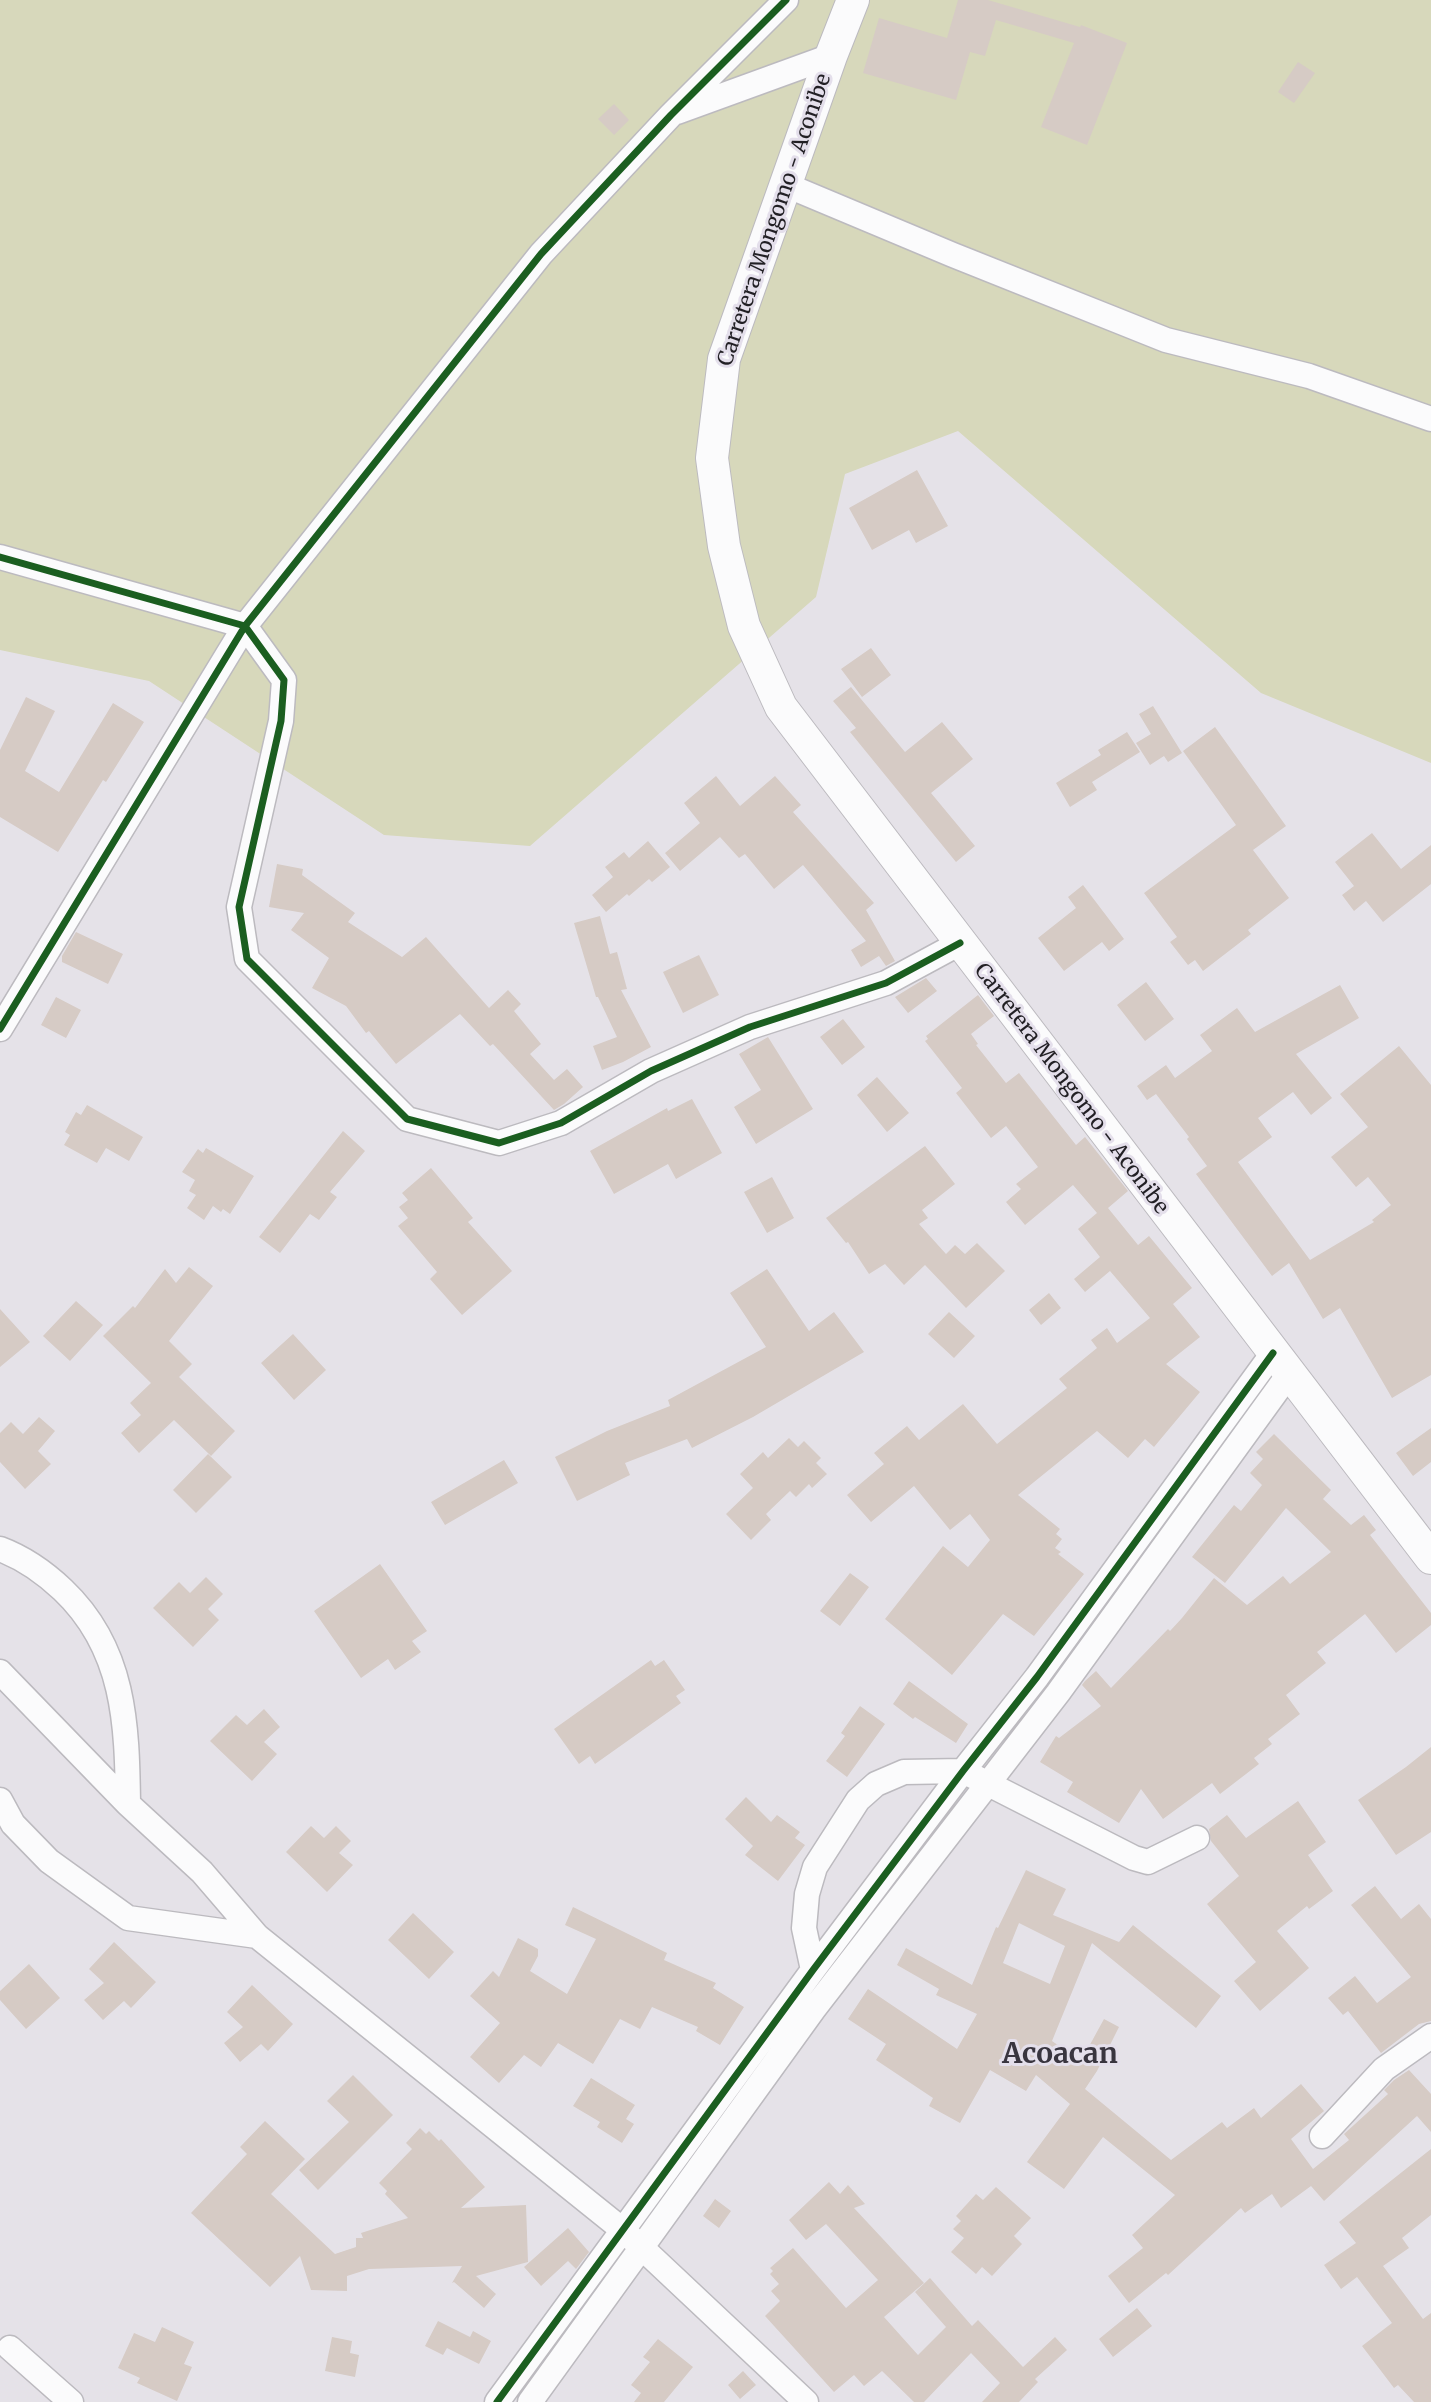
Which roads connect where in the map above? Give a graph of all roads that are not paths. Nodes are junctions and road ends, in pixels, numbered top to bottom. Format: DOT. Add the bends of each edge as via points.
graph roads {
  1 [pos="786,0"];
  2 [pos="853,0"];
  3 [pos="831,56"];
  4 [pos="671,115"];
  5 [pos="786,185"];
  6 [pos="1431,419"];
  7 [pos="0,557"];
  8 [pos="245,626"];
  9 [pos="960,943"];
  10 [pos="0,1029"];
  11 [pos="1281,1364"];
  12 [pos="0,1549"];
  13 [pos="1431,1558"];
  14 [pos="0,1672"];
  15 [pos="963,1771"];
  16 [pos="988,1782"];
  17 [pos="0,1800"];
  18 [pos="128,1804"];
  19 [pos="1197,1838"];
  20 [pos="257,1936"];
  21 [pos="813,1970"];
  22 [pos="1431,2036"];
  23 [pos="1322,2136"];
  24 [pos="632,2239"];
  25 [pos="10,2348"];
  26 [pos="71,2402"];
  27 [pos="497,2402"];
  28 [pos="530,2402"];
  29 [pos="806,2402"];
  1 -- 4 [label="street"];
  2 -- 3 [label="main road, Carretera Mongomo - Aconibe"];
  3 -- 4 [label="street"];
  3 -- 5 [label="main road, Carretera Mongomo - Aconibe"];
  4 -- 8 [label="street" via="541,254"];
  5 -- 6 [label="street" via="1166,340 1309,376"];
  5 -- 9 [label="main road, Carretera Mongomo - Aconibe" via="724,359 712,458 724,546 744,626 781,706"];
  7 -- 8 [label="street"];
  8 -- 9 [label="street" via="284,680 281,721 239,907 247,959 407,1119 499,1143 561,1123 651,1071 750,1027 886,983"];
  8 -- 10 [label="street"];
  9 -- 11 [label="main road, Carretera Mongomo - Aconibe"];
  11 -- 13 [label="main road, Carretera Mongomo - Aconibe"];
  11 -- 15 [label="street"];
  11 -- 16 [label="street" via="1058,1693"];
  12 -- 18 [label="street" via="19,1556 51,1579 79,1605 102,1638 115,1671 127,1751"];
  14 -- 18 [label="street"];
  15 -- 16 [label="street"];
  15 -- 21 [label="street"];
  15 -- 21 [label="street" via="904,1772 876,1784 858,1800 815,1867 807,1894 804,1928"];
  16 -- 19 [label="street" via="1133,1858 1148,1861"];
  16 -- 24 [label="street"];
  17 -- 20 [label="street" via="13,1824 49,1861 128,1917"];
  18 -- 20 [label="street" via="202,1872"];
  20 -- 24 [label="street"];
  21 -- 24 [label="street"];
  22 -- 23 [label="street" via="1384,2069"];
  24 -- 27 [label="street"];
  24 -- 28 [label="street"];
  24 -- 29 [label="street"];
  25 -- 26 [label="street"];
}
